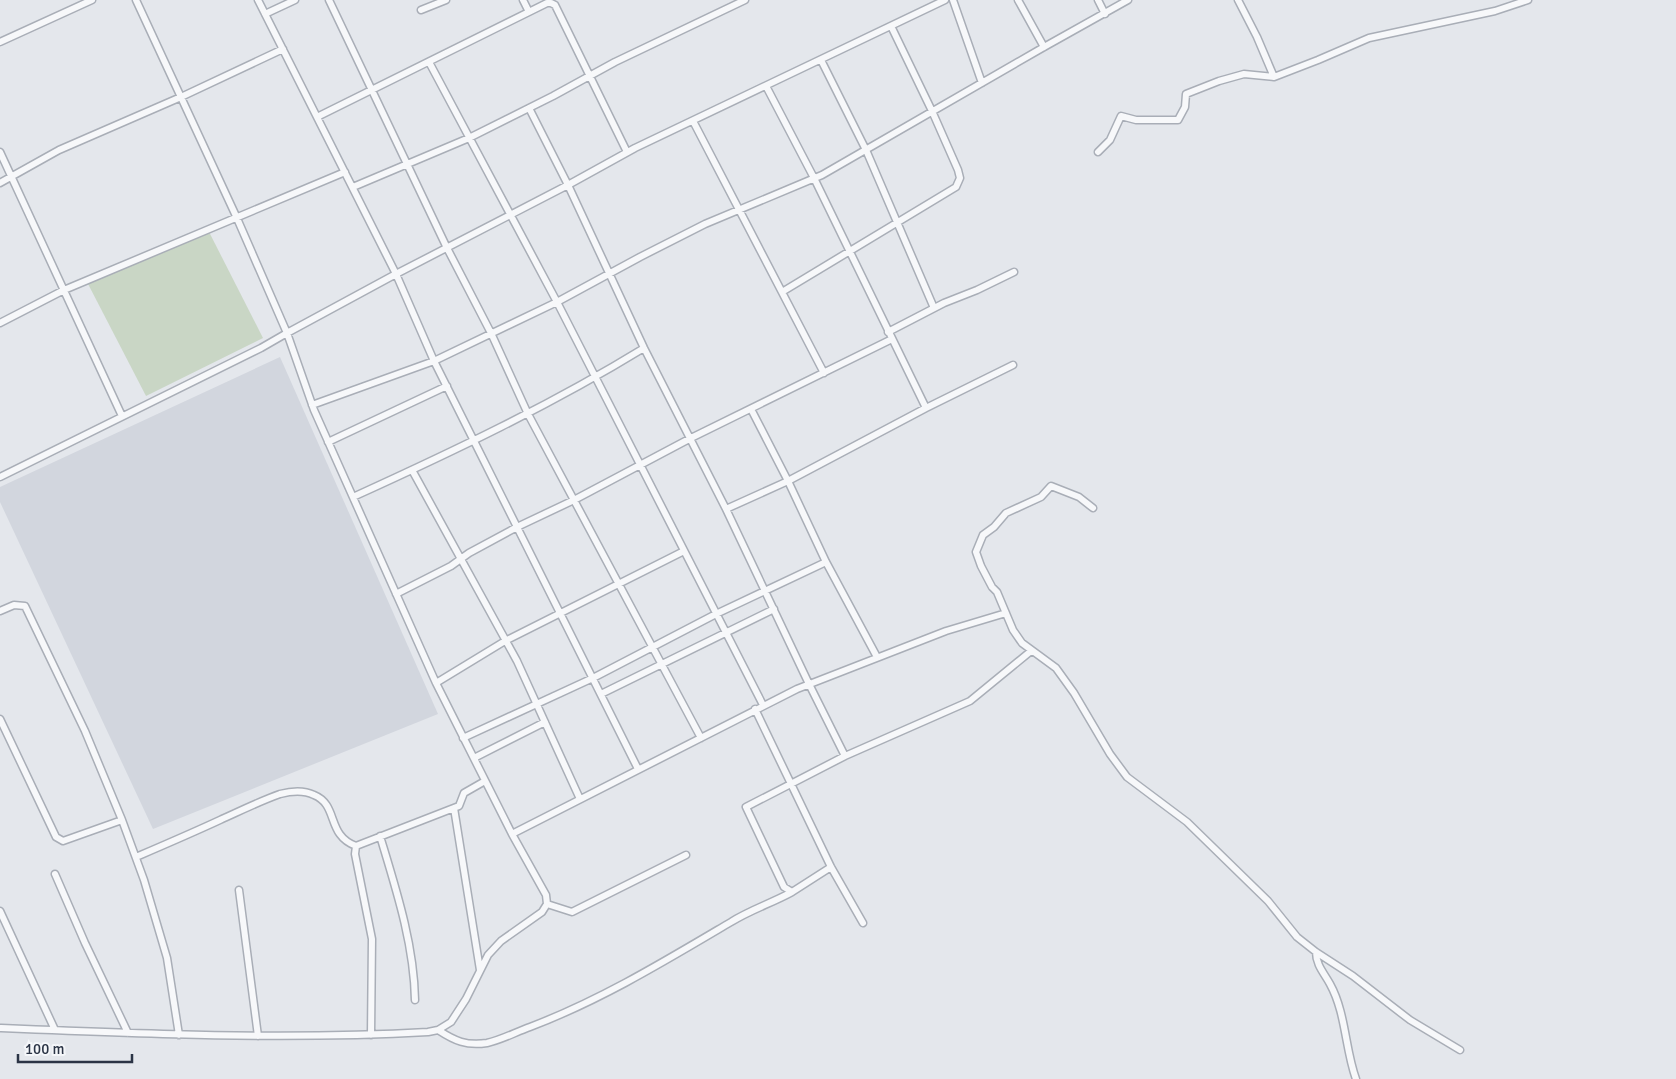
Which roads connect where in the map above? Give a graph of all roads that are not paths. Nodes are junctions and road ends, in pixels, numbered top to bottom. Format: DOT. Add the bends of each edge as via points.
graph roads {
  1 [pos="92,0"];
  2 [pos="136,0"];
  3 [pos="258,0"];
  4 [pos="295,0"];
  5 [pos="328,0"];
  6 [pos="446,0"];
  7 [pos="523,0"];
  8 [pos="745,0"];
  9 [pos="945,0"];
  10 [pos="953,0"];
  11 [pos="1018,0"];
  12 [pos="1098,0"];
  13 [pos="1128,0"];
  14 [pos="1238,0"];
  15 [pos="1528,0"];
  16 [pos="421,10"];
  17 [pos="529,12"];
  18 [pos="265,14"];
  19 [pos="1105,14"];
  20 [pos="891,26"];
  21 [pos="0,42"];
  22 [pos="1044,47"];
  23 [pos="283,49"];
  24 [pos="820,60"];
  25 [pos="429,62"];
  26 [pos="590,76"];
  27 [pos="1274,77"];
  28 [pos="982,83"];
  29 [pos="766,86"];
  30 [pos="372,90"];
  31 [pos="181,97"];
  32 [pos="529,108"];
  33 [pos="932,111"];
  34 [pos="317,117"];
  35 [pos="693,121"];
  36 [pos="469,138"];
  37 [pos="866,150"];
  38 [pos="0,152"];
  39 [pos="627,152"];
  40 [pos="1098,152"];
  41 [pos="406,165"];
  42 [pos="345,172"];
  43 [pos="12,177"];
  44 [pos="814,178"];
  45 [pos="0,183"];
  46 [pos="568,185"];
  47 [pos="353,188"];
  48 [pos="739,210"];
  49 [pos="510,214"];
  50 [pos="236,216"];
  51 [pos="896,222"];
  52 [pos="446,248"];
  53 [pos="848,251"];
  54 [pos="1014,272"];
  55 [pos="610,273"];
  56 [pos="396,274"];
  57 [pos="64,290"];
  58 [pos="782,292"];
  59 [pos="557,302"];
  60 [pos="934,308"];
  61 [pos="0,323"];
  62 [pos="888,332"];
  63 [pos="287,333"];
  64 [pos="491,333"];
  65 [pos="892,339"];
  66 [pos="644,348"];
  67 [pos="434,361"];
  68 [pos="1013,366"];
  69 [pos="824,373"];
  70 [pos="595,378"];
  71 [pos="447,386"];
  72 [pos="312,405"];
  73 [pos="926,408"];
  74 [pos="751,409"];
  75 [pos="528,414"];
  76 [pos="122,416"];
  77 [pos="691,438"];
  78 [pos="474,440"];
  79 [pos="328,442"];
  80 [pos="640,466"];
  81 [pos="412,470"];
  82 [pos="0,476"];
  83 [pos="788,481"];
  84 [pos="352,497"];
  85 [pos="574,500"];
  86 [pos="1093,508"];
  87 [pos="726,509"];
  88 [pos="517,527"];
  89 [pos="684,551"];
  90 [pos="460,559"];
  91 [pos="826,562"];
  92 [pos="619,584"];
  93 [pos="766,591"];
  94 [pos="396,594"];
  95 [pos="774,609"];
  96 [pos="0,611"];
  97 [pos="561,613"];
  98 [pos="1006,613"];
  99 [pos="716,614"];
  100 [pos="726,632"];
  101 [pos="505,641"];
  102 [pos="651,646"];
  103 [pos="1031,651"];
  104 [pos="877,657"];
  105 [pos="661,664"];
  106 [pos="593,678"];
  107 [pos="436,683"];
  108 [pos="809,684"];
  109 [pos="601,694"];
  110 [pos="537,704"];
  111 [pos="763,705"];
  112 [pos="755,710"];
  113 [pos="0,719"];
  114 [pos="545,722"];
  115 [pos="463,738"];
  116 [pos="701,738"];
  117 [pos="846,756"];
  118 [pos="474,758"];
  119 [pos="638,769"];
  120 [pos="485,781"];
  121 [pos="790,786"];
  122 [pos="580,799"];
  123 [pos="454,808"];
  124 [pos="122,820"];
  125 [pos="512,834"];
  126 [pos="380,836"];
  127 [pos="356,846"];
  128 [pos="686,856"];
  129 [pos="136,857"];
  130 [pos="831,867"];
  131 [pos="55,874"];
  132 [pos="239,890"];
  133 [pos="792,892"];
  134 [pos="547,904"];
  135 [pos="0,911"];
  136 [pos="863,923"];
  137 [pos="1316,952"];
  138 [pos="480,970"];
  139 [pos="416,1000"];
  140 [pos="0,1028"];
  141 [pos="55,1030"];
  142 [pos="438,1030"];
  143 [pos="128,1033"];
  144 [pos="179,1035"];
  145 [pos="371,1035"];
  146 [pos="258,1036"];
  147 [pos="1460,1050"];
  148 [pos="1356,1079"];
  1 -- 21 [label="street"];
  2 -- 31 [label="street"];
  3 -- 18 [label="street"];
  4 -- 18 [label="street"];
  5 -- 30 [label="street"];
  6 -- 16 [label="street"];
  7 -- 17 [label="street"];
  8 -- 26 [label="street"];
  9 -- 20 [label="street"];
  10 -- 28 [label="street"];
  11 -- 22 [label="street"];
  12 -- 19 [label="street"];
  13 -- 19 [label="street"];
  14 -- 27 [label="street"];
  15 -- 27 [label="street" via="1496,11 1370,38"];
  17 -- 25 [label="street"];
  17 -- 26 [label="street" via="546,3 555,5"];
  18 -- 23 [label="street"];
  19 -- 22 [label="street"];
  20 -- 24 [label="street"];
  20 -- 33 [label="street"];
  22 -- 28 [label="street"];
  23 -- 31 [label="street"];
  23 -- 34 [label="street"];
  24 -- 29 [label="street"];
  24 -- 37 [label="street"];
  25 -- 30 [label="street"];
  25 -- 36 [label="street"];
  26 -- 32 [label="street"];
  26 -- 39 [label="street"];
  27 -- 40 [label="street" via="1244,74 1186,94 1185,107 1178,120 1136,120 1121,116 1110,140"];
  28 -- 33 [label="street"];
  29 -- 35 [label="street"];
  29 -- 44 [label="street"];
  30 -- 34 [label="street"];
  30 -- 41 [label="street"];
  31 -- 43 [label="street" via="59,150"];
  31 -- 50 [label="street"];
  32 -- 36 [label="street"];
  32 -- 46 [label="street"];
  33 -- 37 [label="street"];
  33 -- 51 [label="street" via="960,178 956,187"];
  34 -- 42 [label="street"];
  35 -- 39 [label="street"];
  35 -- 48 [label="street"];
  36 -- 41 [label="street"];
  36 -- 49 [label="street"];
  37 -- 44 [label="street"];
  37 -- 51 [label="street"];
  38 -- 43 [label="street"];
  39 -- 46 [label="street"];
  41 -- 47 [label="street"];
  41 -- 52 [label="street"];
  42 -- 47 [label="street"];
  42 -- 50 [label="street"];
  43 -- 45 [label="street"];
  43 -- 57 [label="street"];
  44 -- 48 [label="street"];
  44 -- 53 [label="street"];
  46 -- 49 [label="street"];
  46 -- 55 [label="street"];
  47 -- 56 [label="street"];
  48 -- 55 [label="street"];
  48 -- 58 [label="street"];
  49 -- 52 [label="street"];
  49 -- 59 [label="street"];
  50 -- 57 [label="street"];
  50 -- 63 [label="street"];
  51 -- 53 [label="street"];
  51 -- 60 [label="street"];
  52 -- 56 [label="street"];
  52 -- 64 [label="street"];
  53 -- 58 [label="street"];
  53 -- 62 [label="street"];
  54 -- 60 [label="street"];
  55 -- 59 [label="street"];
  55 -- 66 [label="street"];
  56 -- 63 [label="street"];
  56 -- 67 [label="street"];
  57 -- 61 [label="street"];
  57 -- 76 [label="street"];
  58 -- 69 [label="street"];
  59 -- 64 [label="street"];
  59 -- 70 [label="street"];
  60 -- 62 [label="street"];
  62 -- 65 [label="street"];
  63 -- 72 [label="street"];
  63 -- 76 [label="street"];
  64 -- 67 [label="street"];
  64 -- 75 [label="street"];
  65 -- 69 [label="street"];
  65 -- 73 [label="street"];
  66 -- 70 [label="street"];
  66 -- 77 [label="street"];
  67 -- 71 [label="street"];
  67 -- 72 [label="street"];
  68 -- 73 [label="street"];
  69 -- 74 [label="street"];
  70 -- 75 [label="street"];
  70 -- 80 [label="street"];
  71 -- 78 [label="street"];
  71 -- 79 [label="street"];
  72 -- 79 [label="street"];
  73 -- 83 [label="street"];
  74 -- 77 [label="street"];
  74 -- 83 [label="street"];
  75 -- 78 [label="street"];
  75 -- 85 [label="street"];
  76 -- 82 [label="street"];
  77 -- 80 [label="street"];
  77 -- 87 [label="street"];
  78 -- 81 [label="street"];
  78 -- 88 [label="street"];
  79 -- 84 [label="street"];
  80 -- 85 [label="street"];
  80 -- 89 [label="street"];
  81 -- 84 [label="street"];
  81 -- 90 [label="street"];
  83 -- 87 [label="street"];
  83 -- 91 [label="street"];
  84 -- 94 [label="street"];
  85 -- 88 [label="street"];
  85 -- 92 [label="street"];
  86 -- 98 [label="street" via="1079,497 1051,486 1041,497 1006,513 983,535 976,552 980,566"];
  87 -- 93 [label="street"];
  88 -- 90 [label="street"];
  88 -- 97 [label="street"];
  89 -- 92 [label="street"];
  89 -- 99 [label="street"];
  90 -- 94 [label="street"];
  90 -- 101 [label="street"];
  91 -- 93 [label="street"];
  91 -- 104 [label="street"];
  92 -- 97 [label="street"];
  92 -- 102 [label="street"];
  93 -- 95 [label="street"];
  93 -- 99 [label="street"];
  94 -- 107 [label="street"];
  95 -- 100 [label="street"];
  95 -- 108 [label="street"];
  96 -- 124 [label="street" via="14,605 25,606 85,731"];
  97 -- 101 [label="street"];
  97 -- 106 [label="street"];
  98 -- 103 [label="street" via="1022,644"];
  98 -- 104 [label="street"];
  99 -- 100 [label="street"];
  99 -- 102 [label="street"];
  100 -- 105 [label="street"];
  100 -- 111 [label="street"];
  101 -- 107 [label="street"];
  101 -- 110 [label="street"];
  102 -- 105 [label="street"];
  102 -- 106 [label="street"];
  103 -- 117 [label="street" via="970,701"];
  103 -- 137 [label="street" via="1056,668 1127,777 1187,822 1268,901 1297,937"];
  104 -- 108 [label="street"];
  105 -- 109 [label="street"];
  105 -- 116 [label="street"];
  106 -- 109 [label="street"];
  106 -- 110 [label="street"];
  107 -- 115 [label="street"];
  108 -- 111 [label="street"];
  108 -- 117 [label="street"];
  109 -- 119 [label="street"];
  110 -- 114 [label="street"];
  110 -- 115 [label="street"];
  111 -- 112 [label="street"];
  112 -- 116 [label="street"];
  112 -- 121 [label="street"];
  113 -- 124 [label="street" via="56,837 63,841"];
  114 -- 118 [label="street"];
  114 -- 122 [label="street"];
  115 -- 118 [label="street"];
  116 -- 119 [label="street"];
  117 -- 121 [label="street"];
  118 -- 120 [label="street"];
  119 -- 122 [label="street"];
  120 -- 123 [label="street" via="464,793 461,803"];
  120 -- 125 [label="street"];
  121 -- 130 [label="street"];
  121 -- 133 [label="street" via="746,807 784,887"];
  122 -- 125 [label="street"];
  123 -- 126 [label="street"];
  123 -- 138 [label="street"];
  124 -- 129 [label="street"];
  125 -- 134 [label="street" via="546,895"];
  126 -- 127 [label="street"];
  126 -- 139 [label="street" via="403,917"];
  127 -- 129 [label="street" via="340,836 329,808 322,800 305,792 293,792 251,806"];
  127 -- 145 [label="street" via="372,939"];
  128 -- 134 [label="street" via="572,912"];
  129 -- 144 [label="street" via="167,958"];
  130 -- 133 [label="street"];
  130 -- 136 [label="street"];
  131 -- 143 [label="street"];
  132 -- 146 [label="street"];
  133 -- 142 [label="street" via="736,919 617,988 557,1017 488,1043 455,1041"];
  134 -- 138 [label="street" via="542,912 501,941"];
  135 -- 141 [label="street"];
  137 -- 147 [label="street" via="1410,1020"];
  137 -- 148 [label="street" via="1318,964 1339,1007"];
  138 -- 142 [label="street" via="456,1017"];
  140 -- 141 [label="street"];
  141 -- 143 [label="street"];
  142 -- 145 [label="street"];
  143 -- 144 [label="street"];
  144 -- 146 [label="street"];
  145 -- 146 [label="street"];
}
